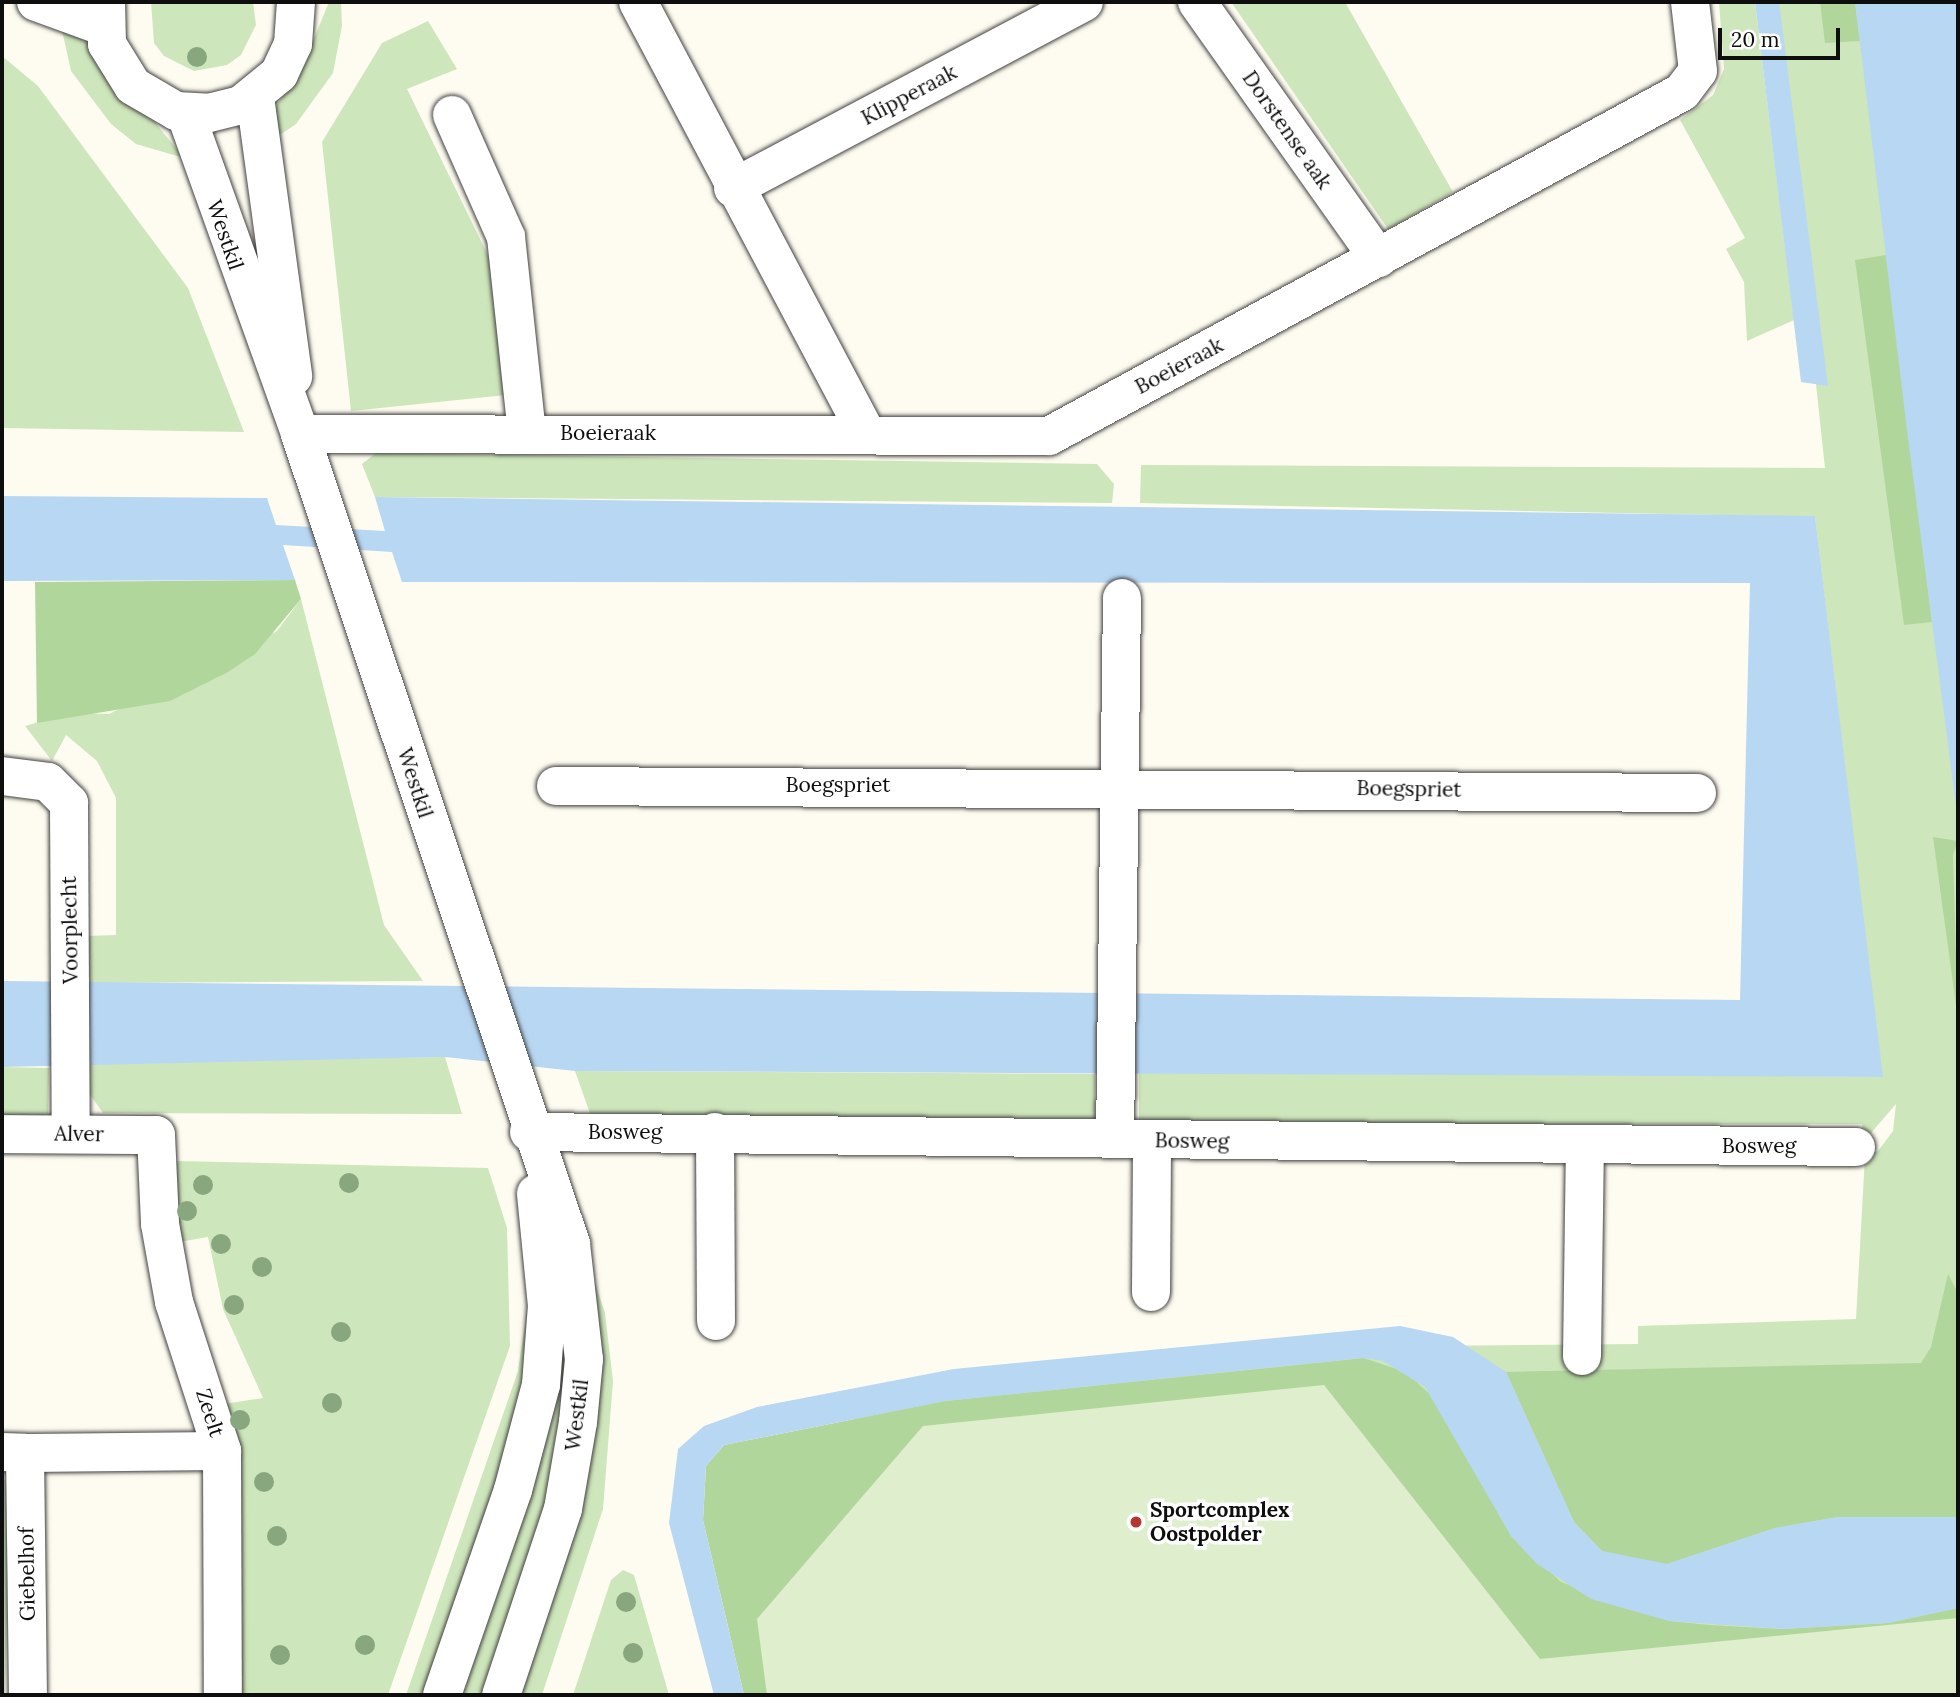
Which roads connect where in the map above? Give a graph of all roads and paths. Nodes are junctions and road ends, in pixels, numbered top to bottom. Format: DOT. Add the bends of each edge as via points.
graph roads {
  1 [pos="36,2"];
  2 [pos="638,2"];
  3 [pos="1084,2"];
  4 [pos="1197,2"];
  5 [pos="1690,2"];
  6 [pos="299,5"];
  7 [pos="105,15"];
  8 [pos="255,97"];
  9 [pos="185,112"];
  10 [pos="452,116"];
  11 [pos="733,188"];
  12 [pos="1378,258"];
  13 [pos="527,432"];
  14 [pos="300,434"];
  15 [pos="867,435"];
  16 [pos="1122,598"];
  17 [pos="2,776"];
  18 [pos="1120,785"];
  19 [pos="556,786"];
  20 [pos="1697,793"];
  21 [pos="529,1132"];
  22 [pos="715,1132"];
  23 [pos="2,1134"];
  24 [pos="71,1134"];
  25 [pos="156,1135"];
  26 [pos="1134,1139"];
  27 [pos="1585,1144"];
  28 [pos="1856,1147"];
  29 [pos="1151,1292"];
  30 [pos="716,1321"];
  31 [pos="1582,1356"];
  32 [pos="222,1451"];
  33 [pos="13,1452"];
  34 [pos="28,1695"];
  35 [pos="223,1695"];
  36 [pos="443,1695"];
  37 [pos="501,1695"];
  1 -- 7 [label="street"];
  2 -- 11 [label="street"];
  3 -- 11 [label="street, Klipperaak"];
  4 -- 12 [label="street, Dorstense aak"];
  5 -- 12 [label="street, Boeieraak" via="1698,71 1682,92"];
  6 -- 8 [label="street" via="288,60"];
  7 -- 9 [label="street" via="113,59 133,86"];
  8 -- 9 [label="street" via="225,111"];
  8 -- 14 [label="street, Westkil"];
  9 -- 14 [label="street, Westkil"];
  10 -- 13 [label="street" via="506,237"];
  11 -- 15 [label="street"];
  12 -- 15 [label="street, Boeieraak" via="1049,436"];
  13 -- 14 [label="street, Boeieraak"];
  13 -- 15 [label="street, Boeieraak"];
  14 -- 21 [label="street, Westkil"];
  16 -- 18 [label="street"];
  17 -- 24 [label="street, Voorplecht" via="48,782 68,803"];
  18 -- 19 [label="street, Boegspriet"];
  18 -- 20 [label="street, Boegspriet"];
  18 -- 26 [label="street" via="1115,1079"];
  21 -- 22 [label="street, Bosweg"];
  21 -- 36 [label="street, Westkil" via="546,1283 541,1385 513,1490"];
  21 -- 37 [label="street, Westkil" via="571,1244 584,1359 563,1508"];
  22 -- 26 [label="street, Bosweg"];
  22 -- 30 [label="street"];
  23 -- 24 [label="street, Alver"];
  24 -- 25 [label="street, Alver"];
  25 -- 32 [label="street, Zeelt" via="160,1224 174,1302"];
  26 -- 27 [label="street, Bosweg"];
  26 -- 29 [label="street"];
  27 -- 28 [label="street, Bosweg"];
  27 -- 31 [label="street"];
  32 -- 33 [label="street, Giebelhof"];
  32 -- 35 [label="street, Zeelt"];
  33 -- 34 [label="street, Giebelhof"];
}
